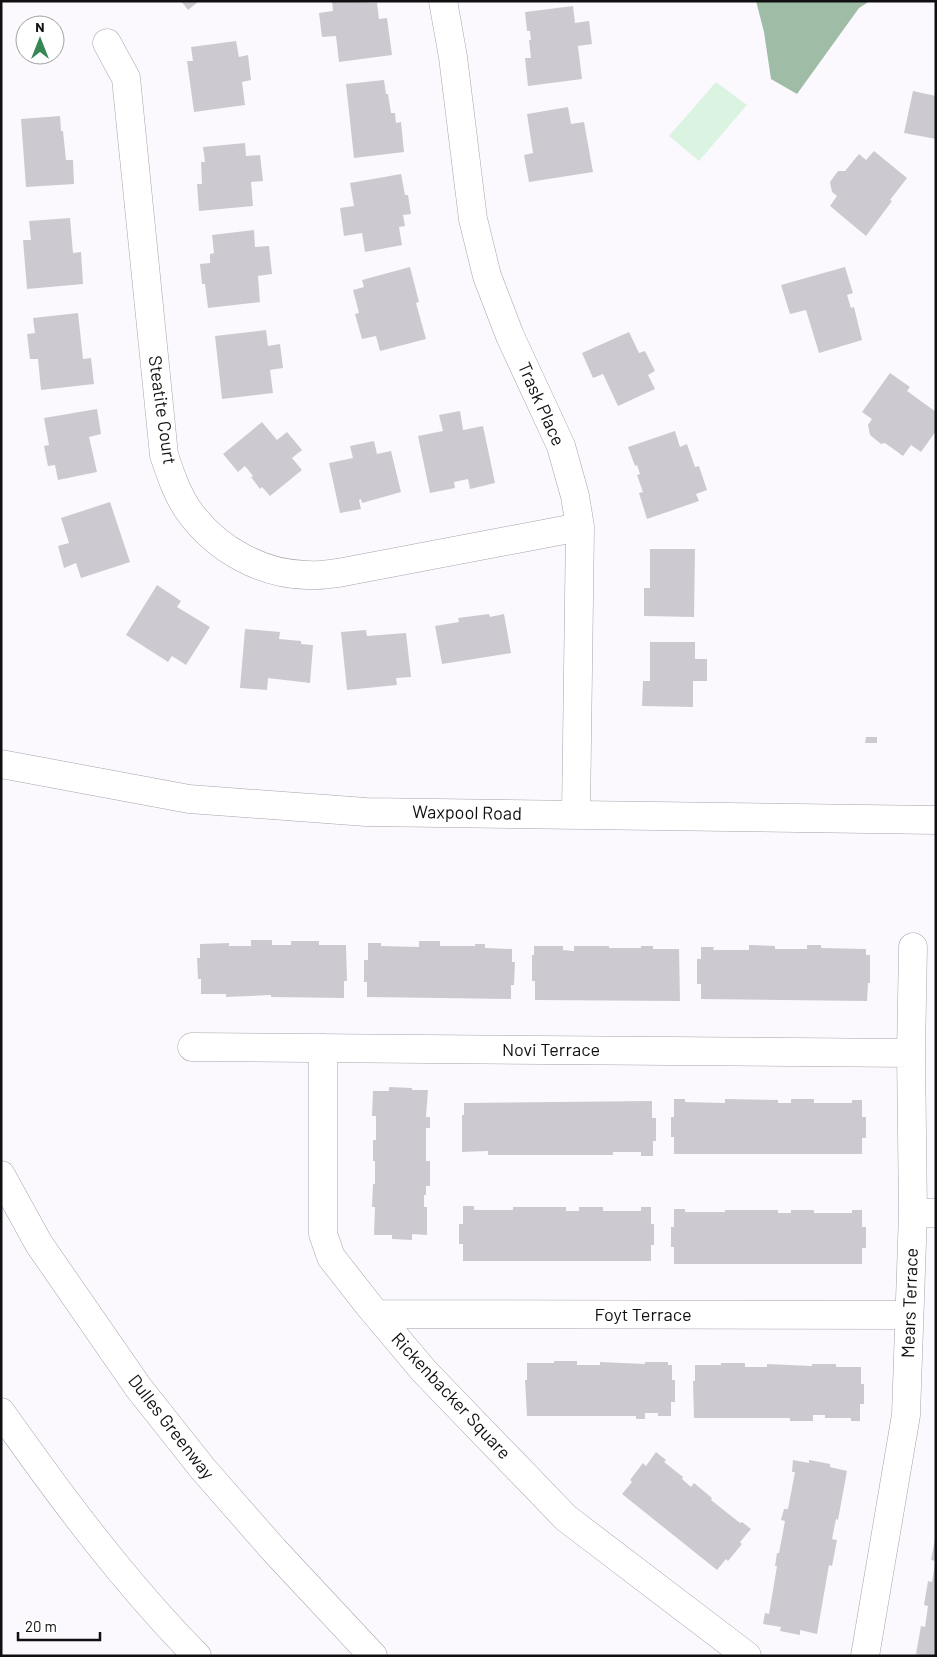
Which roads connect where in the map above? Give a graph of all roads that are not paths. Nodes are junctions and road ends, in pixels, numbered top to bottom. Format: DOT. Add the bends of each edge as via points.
graph roads {
  1 [pos="443,1"];
  2 [pos="108,42"];
  3 [pos="580,527"];
  4 [pos="1,764"];
  5 [pos="576,814"];
  6 [pos="936,820"];
  7 [pos="913,947"];
  8 [pos="192,1047"];
  9 [pos="323,1048"];
  10 [pos="911,1053"];
  11 [pos="1,1175"];
  12 [pos="924,1213"];
  13 [pos="376,1314"];
  14 [pos="909,1315"];
  15 [pos="1,1412"];
  16 [pos="197,1656"];
  17 [pos="373,1656"];
  18 [pos="746,1656"];
  19 [pos="865,1656"];
  1 -- 3 [label="main road, Trask Place" via="473,219 487,276 510,336 561,446 576,496"];
  2 -- 3 [label="main road, Steatite Court" via="126,78 164,455 174,486 191,514 215,540 241,557 273,570 306,575 338,574"];
  3 -- 5 [label="main road, Trask Place"];
  4 -- 5 [label="main road, Waxpool Road" via="189,799 366,812"];
  5 -- 6 [label="main road, Waxpool Road"];
  7 -- 10 [label="main road, Mears Terrace"];
  8 -- 9 [label="main road, Novi Terrace"];
  9 -- 10 [label="main road, Novi Terrace"];
  9 -- 13 [label="main road, Rickenbacker Square" via="323,1234 331,1256"];
  10 -- 12 [label="main road, Mears Terrace"];
  11 -- 17 [label="main road, Dulles Greenway" via="39,1244 138,1388 216,1484"];
  12 -- 14 [label="main road, Mears Terrace"];
  13 -- 14 [label="main road, Foyt Terrace"];
  13 -- 18 [label="main road, Rickenbacker Square" via="424,1371 566,1518"];
  14 -- 19 [label="main road, Mears Terrace" via="906,1414"];
  15 -- 16 [label="main road" via="50,1482 112,1560"];
}
